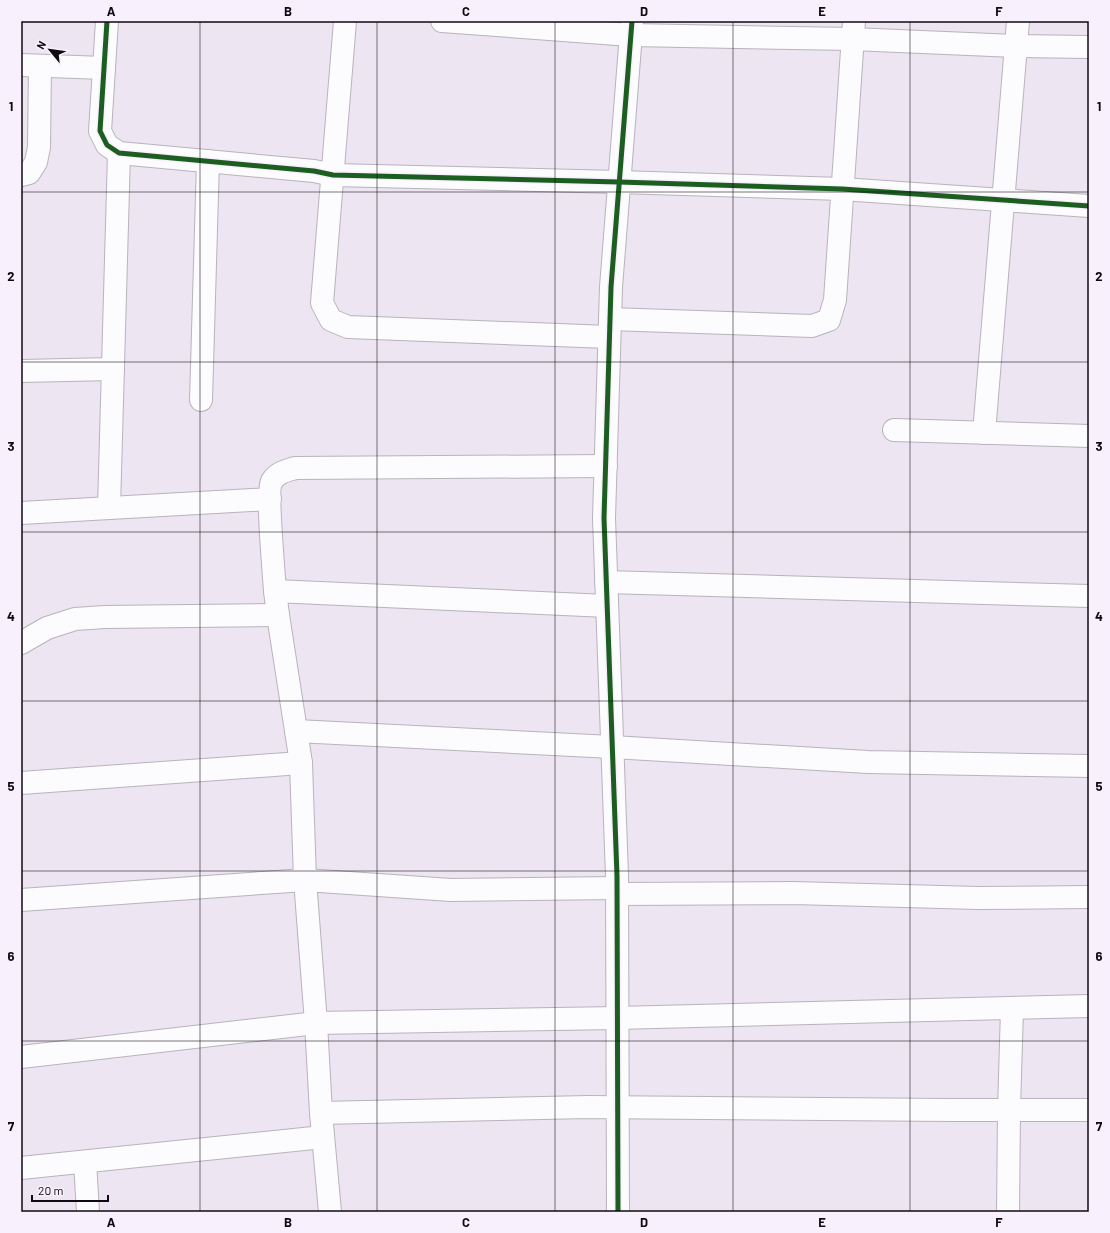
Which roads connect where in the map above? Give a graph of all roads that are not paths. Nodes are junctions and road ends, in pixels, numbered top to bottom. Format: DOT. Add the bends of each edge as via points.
graph roads {
  1 [pos="107,21"];
  2 [pos="345,21"];
  3 [pos="442,21"];
  4 [pos="1018,21"];
  5 [pos="490,23"];
  6 [pos="631,28"];
  7 [pos="853,30"];
  8 [pos="1016,46"];
  9 [pos="1089,47"];
  10 [pos="31,65"];
  11 [pos="104,68"];
  12 [pos="119,153"];
  13 [pos="208,161"];
  14 [pos="333,175"];
  15 [pos="21,176"];
  16 [pos="619,182"];
  17 [pos="842,190"];
  18 [pos="1002,200"];
  19 [pos="1089,206"];
  20 [pos="610,328"];
  21 [pos="113,369"];
  22 [pos="21,371"];
  23 [pos="201,400"];
  24 [pos="894,430"];
  25 [pos="984,433"];
  26 [pos="1089,436"];
  27 [pos="606,466"];
  28 [pos="270,499"];
  29 [pos="110,508"];
  30 [pos="21,513"];
  31 [pos="606,582"];
  32 [pos="275,591"];
  33 [pos="1089,596"];
  34 [pos="607,606"];
  35 [pos="278,615"];
  36 [pos="21,643"];
  37 [pos="296,731"];
  38 [pos="612,747"];
  39 [pos="301,763"];
  40 [pos="1089,766"];
  41 [pos="21,783"];
  42 [pos="305,880"];
  43 [pos="617,891"];
  44 [pos="1089,897"];
  45 [pos="21,900"];
  46 [pos="1089,1006"];
  47 [pos="1012,1009"];
  48 [pos="617,1018"];
  49 [pos="316,1023"];
  50 [pos="21,1057"];
  51 [pos="618,1107"];
  52 [pos="1009,1110"];
  53 [pos="1089,1110"];
  54 [pos="321,1113"];
  55 [pos="323,1137"];
  56 [pos="85,1162"];
  57 [pos="21,1168"];
  58 [pos="88,1212"];
  59 [pos="330,1212"];
  60 [pos="618,1212"];
  61 [pos="1008,1212"];
  1 -- 11 [label="street"];
  2 -- 14 [label="street"];
  3 -- 5 [label="street"];
  4 -- 8 [label="street"];
  5 -- 6 [label="street"];
  6 -- 7 [label="street"];
  6 -- 16 [label="street"];
  7 -- 8 [label="street"];
  7 -- 17 [label="street"];
  8 -- 9 [label="street"];
  8 -- 18 [label="street"];
  10 -- 11 [label="street"];
  10 -- 15 [label="street" via="39,147 36,162 29,173"];
  11 -- 12 [label="street" via="100,131 107,145"];
  12 -- 13 [label="street"];
  12 -- 21 [label="street"];
  13 -- 14 [label="street"];
  13 -- 23 [label="street"];
  14 -- 16 [label="street"];
  14 -- 20 [label="street" via="322,302 331,320 348,327"];
  16 -- 17 [label="street"];
  16 -- 20 [label="street"];
  17 -- 18 [label="street"];
  17 -- 20 [label="street" via="835,300 828,320 812,326"];
  18 -- 19 [label="street"];
  18 -- 25 [label="street"];
  20 -- 27 [label="street"];
  21 -- 22 [label="street"];
  21 -- 29 [label="street"];
  24 -- 25 [label="street"];
  25 -- 26 [label="street"];
  27 -- 28 [label="street" via="295,468 279,473 271,482"];
  27 -- 31 [label="street"];
  28 -- 29 [label="street"];
  28 -- 32 [label="street"];
  29 -- 30 [label="street"];
  31 -- 33 [label="street"];
  31 -- 34 [label="street"];
  32 -- 34 [label="street"];
  32 -- 35 [label="street"];
  34 -- 38 [label="street"];
  35 -- 36 [label="street" via="75,619 47,628"];
  35 -- 37 [label="street"];
  37 -- 38 [label="street"];
  37 -- 39 [label="street"];
  38 -- 40 [label="street" via="868,762"];
  38 -- 43 [label="street"];
  39 -- 41 [label="street"];
  39 -- 42 [label="street"];
  42 -- 43 [label="street" via="451,890"];
  42 -- 45 [label="street"];
  42 -- 49 [label="street"];
  43 -- 44 [label="street" via="978,898"];
  43 -- 48 [label="street"];
  46 -- 47 [label="street"];
  47 -- 48 [label="street"];
  47 -- 52 [label="street"];
  48 -- 49 [label="street"];
  48 -- 51 [label="street"];
  49 -- 50 [label="street"];
  49 -- 54 [label="street"];
  51 -- 52 [label="street"];
  51 -- 54 [label="street"];
  51 -- 60 [label="street"];
  52 -- 53 [label="street"];
  52 -- 61 [label="street"];
  54 -- 55 [label="street"];
  55 -- 56 [label="street"];
  55 -- 59 [label="street"];
  56 -- 57 [label="street"];
  56 -- 58 [label="street"];
}
